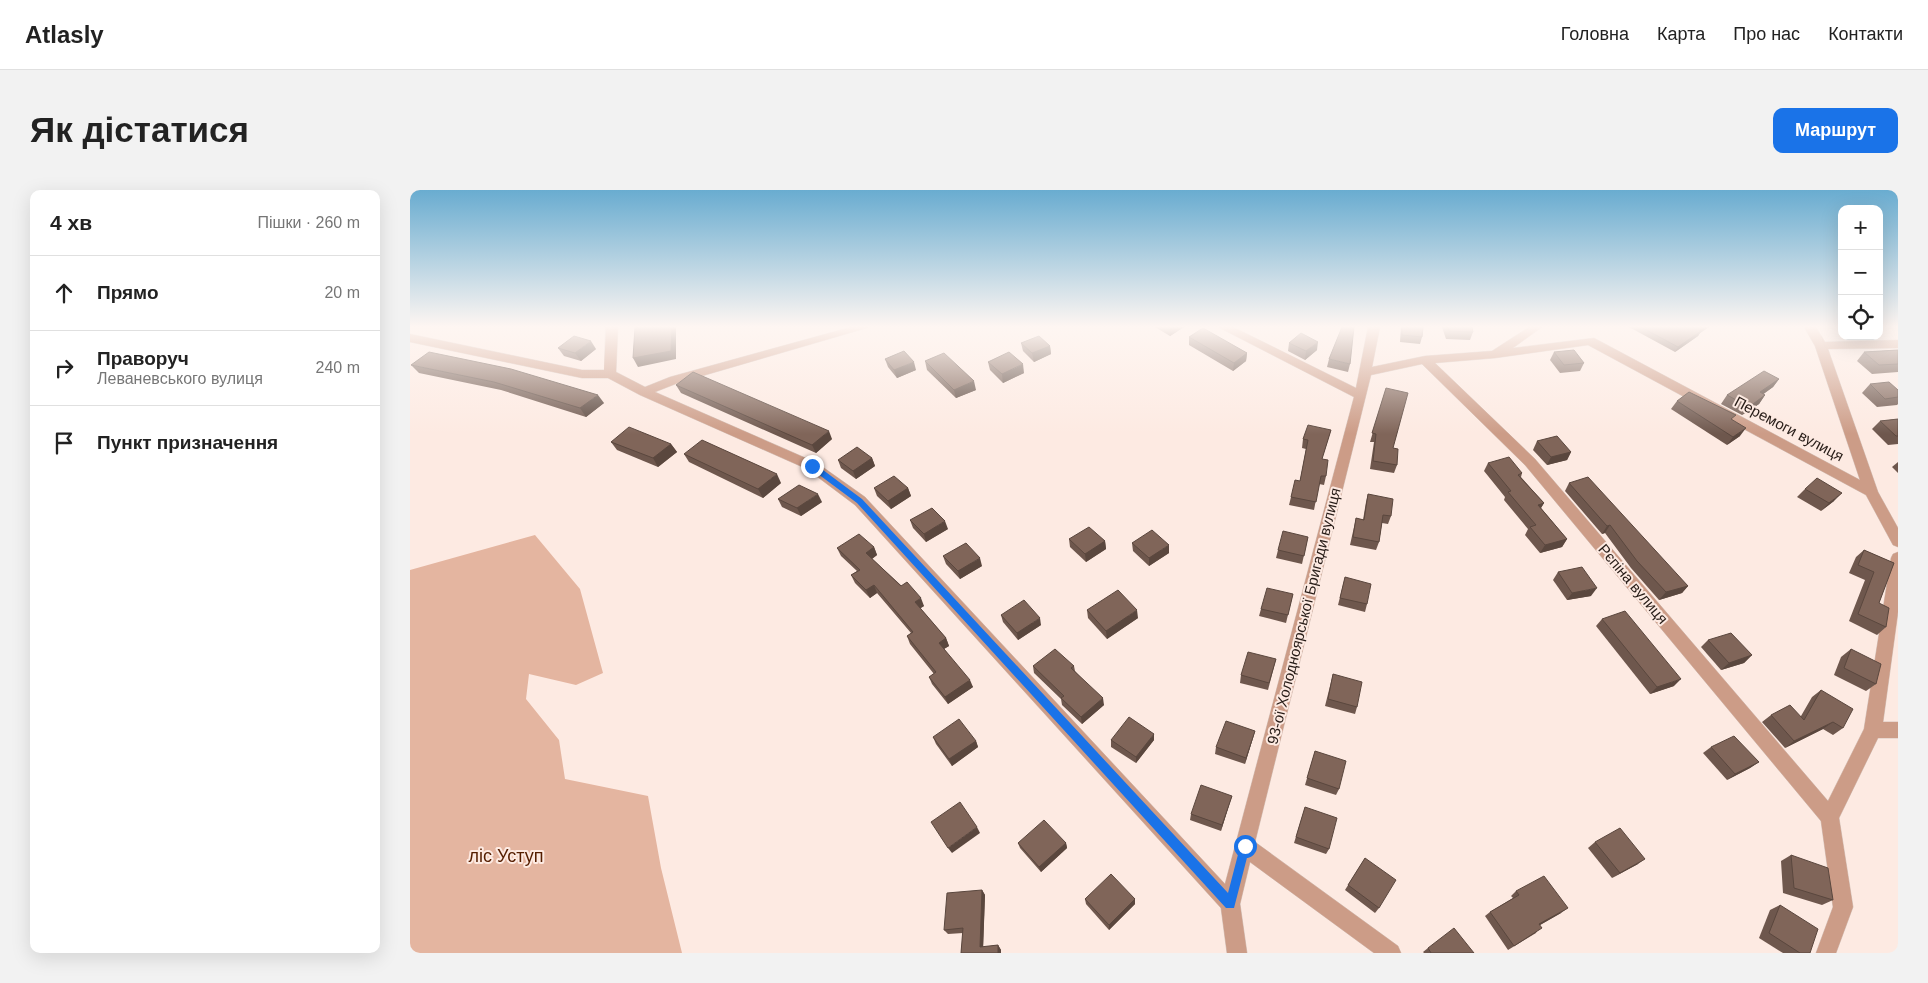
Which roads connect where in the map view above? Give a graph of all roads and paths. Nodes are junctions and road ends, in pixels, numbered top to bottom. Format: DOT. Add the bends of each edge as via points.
graph roads {
  1 [pos="528,363"];
  2 [pos="610,363"];
  3 [pos="736,363"];
  4 [pos="1295,363"];
  5 [pos="1368,363"];
  6 [pos="1412,363"];
  7 [pos="1428,363"];
  8 [pos="1630,363"];
  9 [pos="1826,363"];
  10 [pos="1367,372"];
  11 [pos="610,374"];
  12 [pos="644,392"];
  13 [pos="1361,395"];
  14 [pos="1871,492"];
  15 [pos="1898,541"];
  16 [pos="1898,558"];
  17 [pos="1873,730"];
  18 [pos="1898,730"];
  19 [pos="1830,817"];
  20 [pos="1245,846"];
  21 [pos="1230,904"];
  22 [pos="1237,953"];
  23 [pos="1391,953"];
  24 [pos="1826,953"];
  1 -- 11 [label="street" via="582,374"];
  2 -- 11 [label="street"];
  3 -- 12 [label="street"];
  4 -- 13 [label="street"];
  5 -- 10 [label="street, 93-ої Холодноярської Бригади вулиця"];
  6 -- 10 [label="street, Перемоги вулиця"];
  7 -- 19 [label="street, Рєпіна вулиця" via="1530,462"];
  8 -- 14 [label="street, Перемоги вулиця"];
  9 -- 14 [label="street"];
  10 -- 13 [label="street, 93-ої Холодноярської Бригади вулиця"];
  11 -- 12 [label="street"];
  12 -- 21 [label="street" via="812,466 860,501"];
  13 -- 20 [label="street, 93-ої Холодноярської Бригади вулиця"];
  14 -- 15 [label="street"];
  16 -- 17 [label="street"];
  17 -- 18 [label="street"];
  17 -- 19 [label="street"];
  19 -- 24 [label="street" via="1843,907"];
  20 -- 21 [label="street, 93-ої Холодноярської Бригади вулиця"];
  20 -- 23 [label="street"];
  21 -- 22 [label="street"];
}
